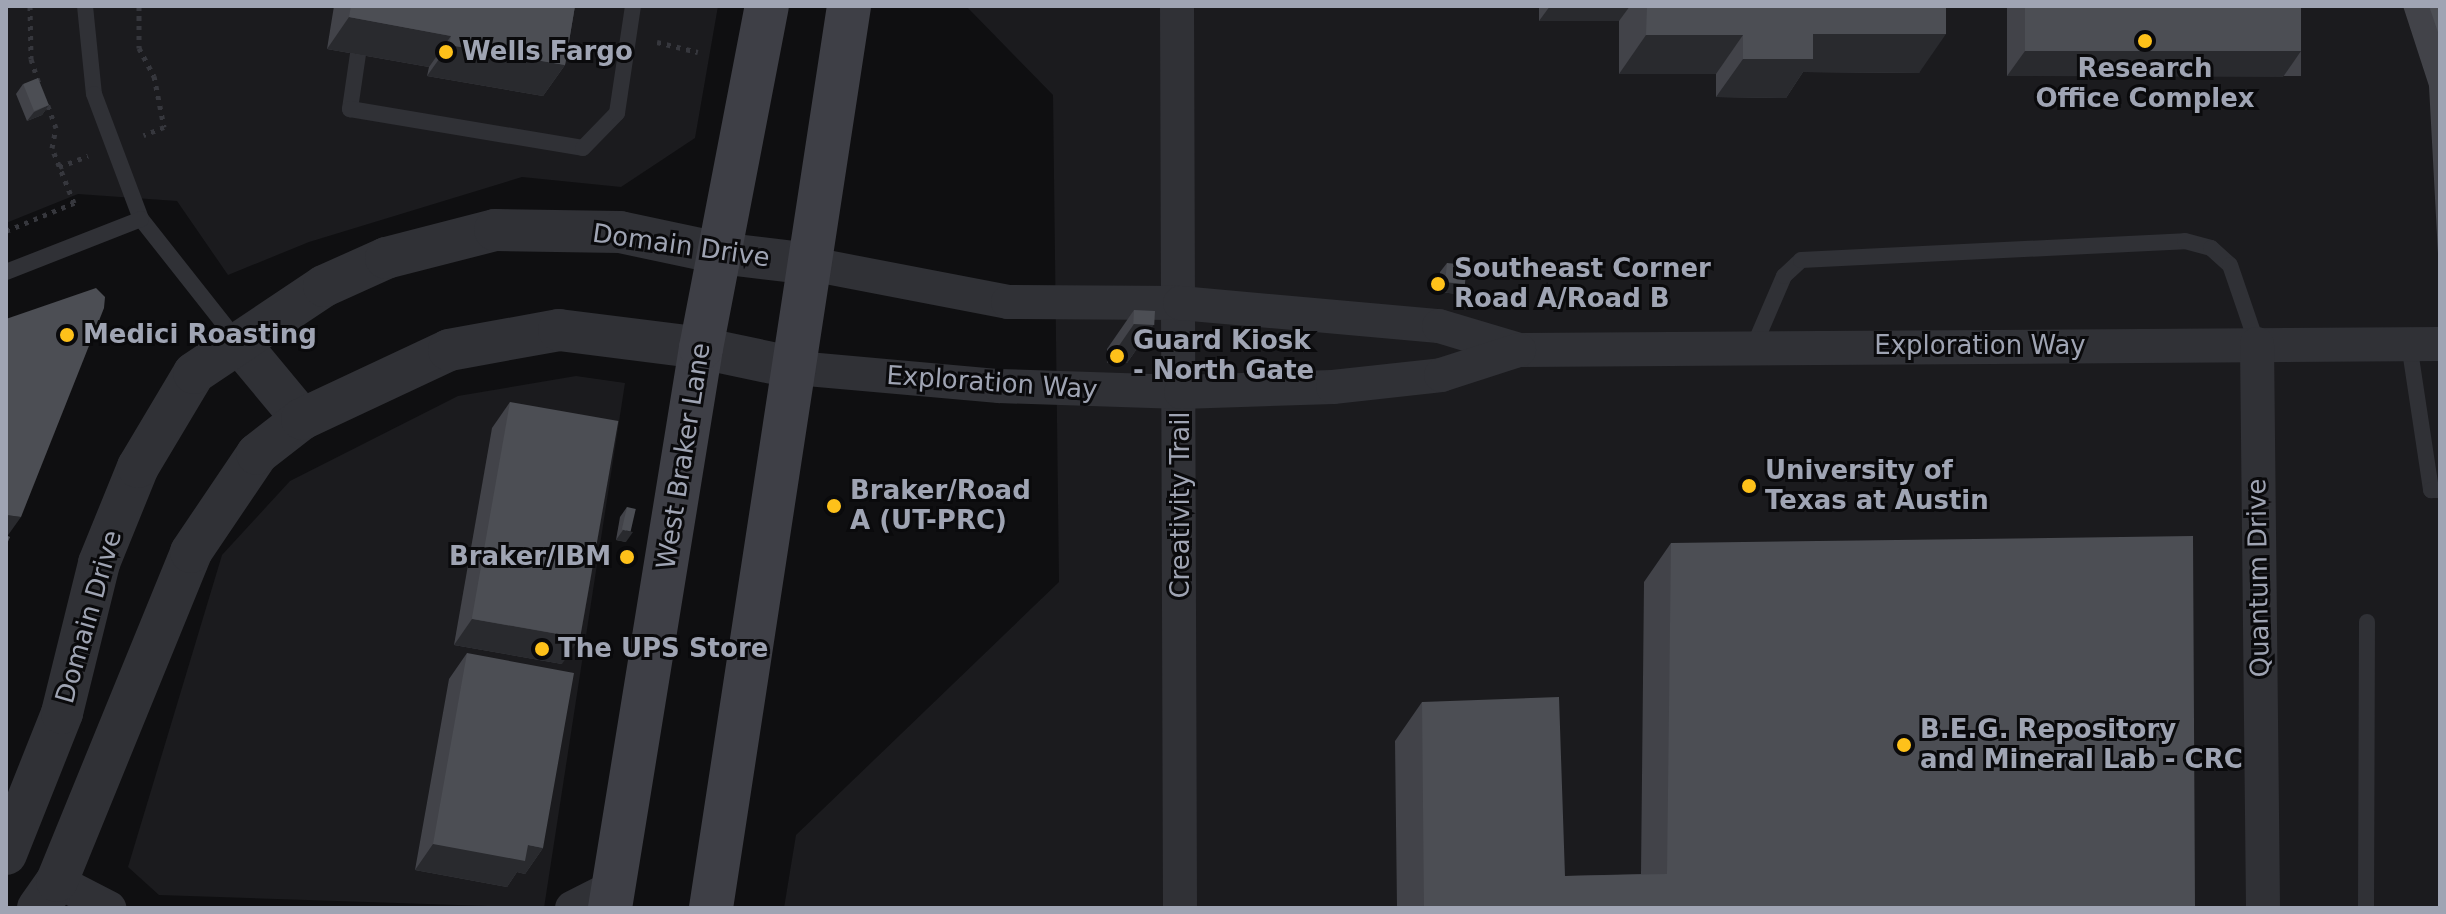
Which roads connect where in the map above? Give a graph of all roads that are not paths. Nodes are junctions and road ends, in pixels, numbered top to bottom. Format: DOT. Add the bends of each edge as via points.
graph roads {
  1 [pos="85,6"];
  2 [pos="633,6"];
  3 [pos="767,6"];
  4 [pos="849,6"];
  5 [pos="1177,6"];
  6 [pos="358,54"];
  7 [pos="141,219"];
  8 [pos="719,253"];
  9 [pos="811,264"];
  10 [pos="6,272"];
  11 [pos="1180,303"];
  12 [pos="239,343"];
  13 [pos="2257,344"];
  14 [pos="2424,344"];
  15 [pos="701,348"];
  16 [pos="1753,348"];
  17 [pos="1519,350"];
  18 [pos="796,368"];
  19 [pos="1181,392"];
  20 [pos="302,419"];
  21 [pos="2440,490"];
  22 [pos="2367,622"];
  23 [pos="6,853"];
  24 [pos="47,894"];
  25 [pos="611,898"];
  26 [pos="109,908"];
  27 [pos="572,908"];
  28 [pos="711,908"];
  29 [pos="1180,908"];
  30 [pos="2263,908"];
  31 [pos="2366,908"];
  1 -- 7 [label="lane" via="94,94"];
  2 -- 6 [label="lane" via="617,113 583,148 350,109"];
  3 -- 8 [label="main road, West Braker Lane"];
  4 -- 9 [label="main road"];
  5 -- 11 [label="street, Creativity Trail"];
  7 -- 10 [label="lane"];
  7 -- 12 [label="lane" via="182,278"];
  8 -- 9 [label="street, Domain Drive"];
  8 -- 12 [label="street, Domain Drive" via="620,232 495,230 386,258 324,286"];
  8 -- 15 [label="main road, West Braker Lane"];
  9 -- 11 [label="street, Exploration Way" via="1008,302"];
  9 -- 18 [label="main road"];
  11 -- 17 [label="street, Exploration Way" via="1439,326"];
  11 -- 19 [label="street, Creativity Trail"];
  12 -- 20 [label="street"];
  12 -- 23 [label="street, Domain Drive" via="194,373 138,467 99,563 62,713"];
  13 -- 14 [label="street, Exploration Way"];
  13 -- 16 [label="street, Exploration Way"];
  13 -- 16 [label="lane" via="2230,265 2211,248 2185,241 1801,260 1784,276"];
  13 -- 30 [label="street, Quantum Drive"];
  14 -- 21 [label="lane" via="2431,490"];
  15 -- 18 [label="street"];
  15 -- 20 [label="street" via="559,330 449,350"];
  15 -- 25 [label="main road, West Braker Lane"];
  16 -- 17 [label="street, Exploration Way"];
  17 -- 19 [label="street, Exploration Way" via="1441,375 1333,387"];
  18 -- 19 [label="street, Exploration Way" via="999,386"];
  18 -- 28 [label="main road"];
  19 -- 29 [label="street, Creativity Trail"];
  20 -- 24 [label="street" via="257,454 191,552"];
  22 -- 31 [label="lane"];
  23 -- 24 [label="street"];
  24 -- 26 [label="street"];
  25 -- 27 [label="street"];
}
